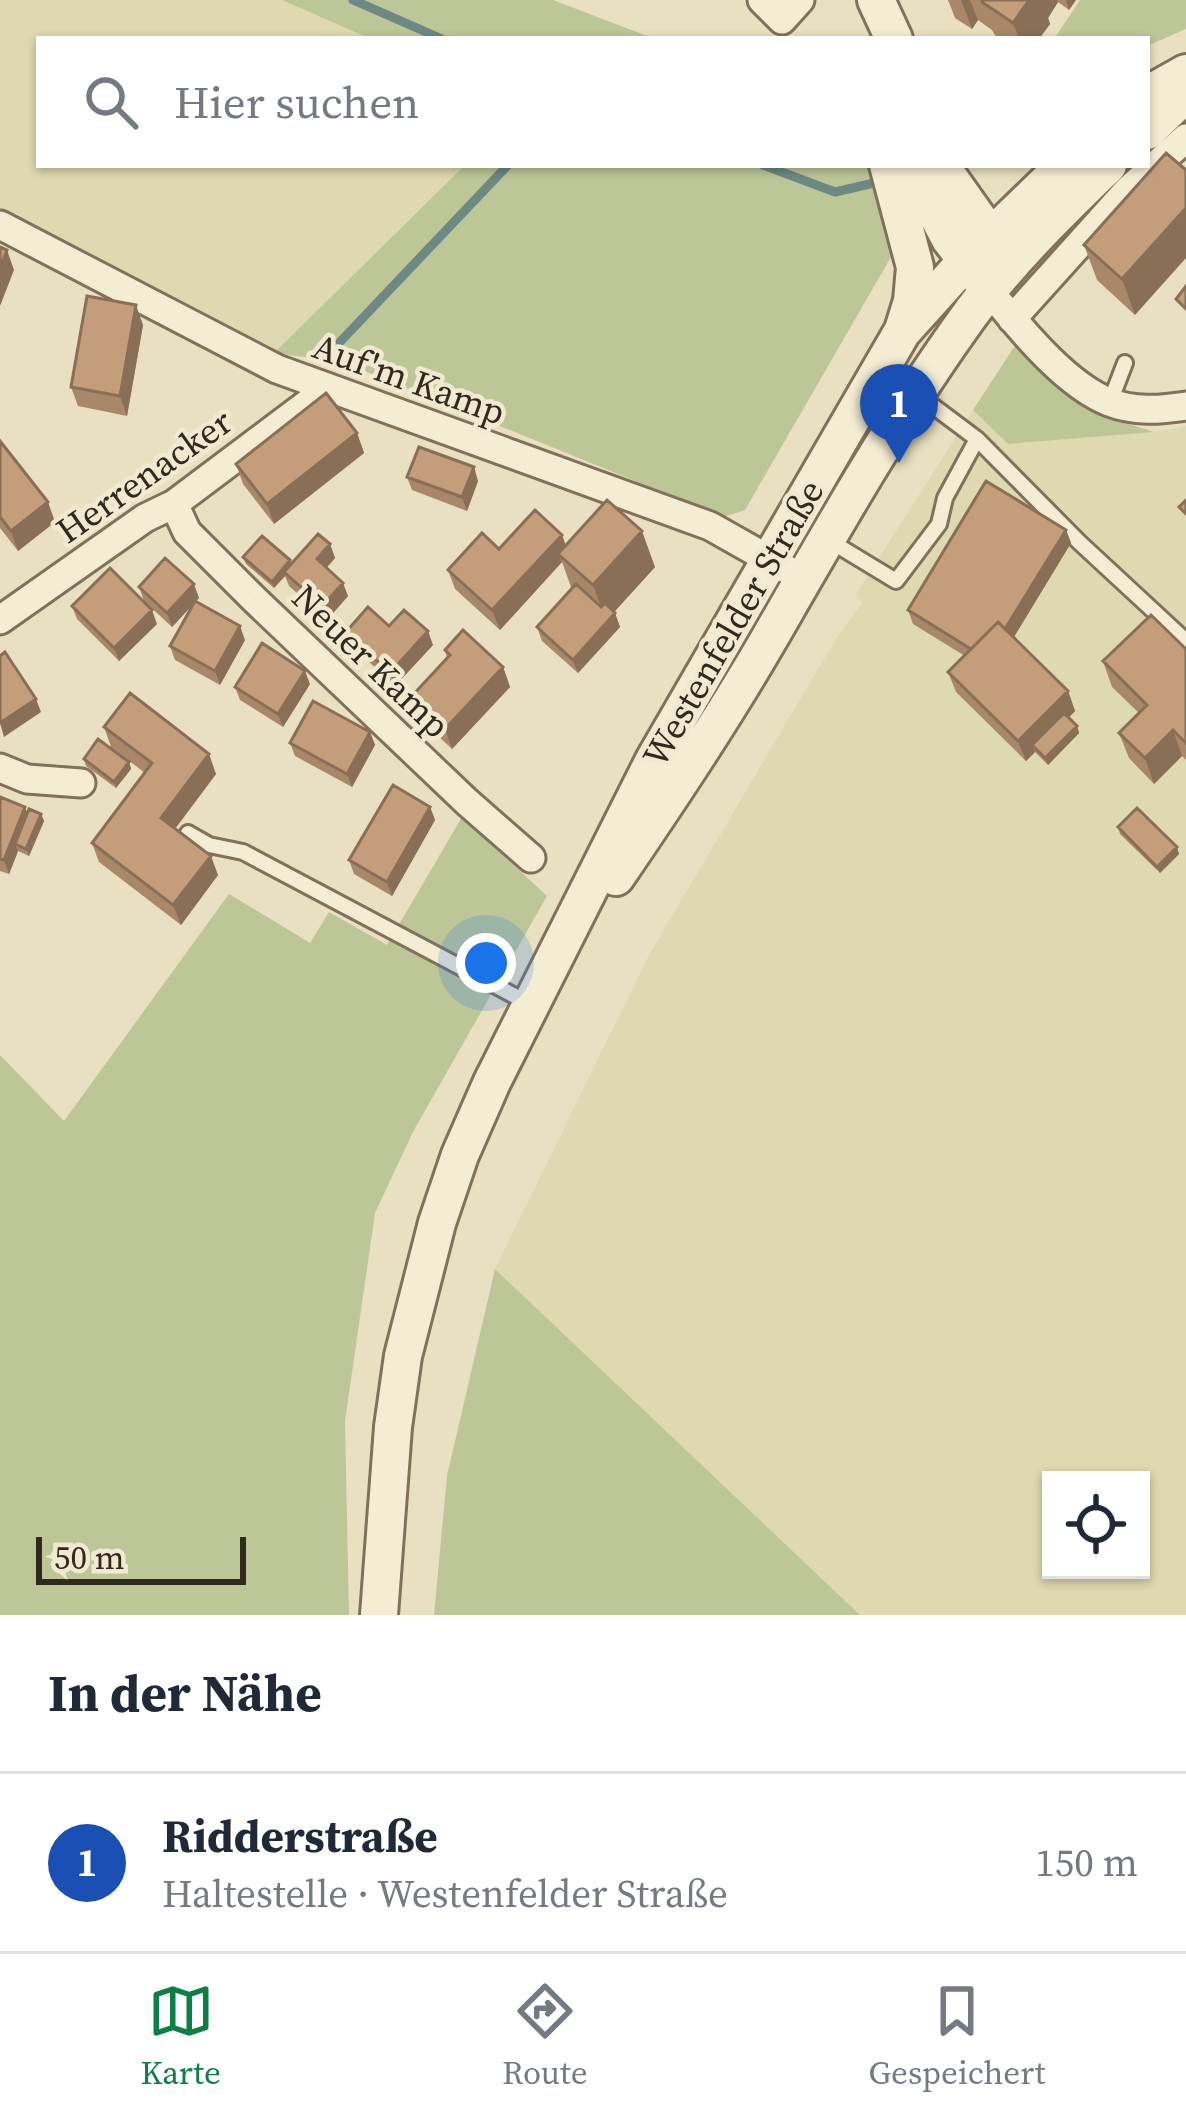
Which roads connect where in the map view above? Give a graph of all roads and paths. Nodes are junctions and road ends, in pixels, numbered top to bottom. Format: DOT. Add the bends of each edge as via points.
graph roads {
  1 [pos="762,0"];
  2 [pos="800,0"];
  3 [pos="876,0"];
  4 [pos="868,36"];
  5 [pos="893,36"];
  6 [pos="1186,73"];
  7 [pos="1150,93"];
  8 [pos="1186,93"];
  9 [pos="1150,128"];
  10 [pos="1186,138"];
  11 [pos="889,168"];
  12 [pos="913,168"];
  13 [pos="941,168"];
  14 [pos="1062,168"];
  15 [pos="1105,168"];
  16 [pos="0,225"];
  17 [pos="978,249"];
  18 [pos="1001,304"];
  19 [pos="902,332"];
  20 [pos="1125,363"];
  21 [pos="327,389"];
  22 [pos="917,394"];
  23 [pos="1110,403"];
  24 [pos="1186,406"];
  25 [pos="977,439"];
  26 [pos="174,504"];
  27 [pos="826,538"];
  28 [pos="770,560"];
  29 [pos="802,578"];
  30 [pos="0,620"];
  31 [pos="1186,641"];
  32 [pos="0,767"];
  33 [pos="81,783"];
  34 [pos="188,833"];
  35 [pos="531,858"];
  36 [pos="530,1004"];
  37 [pos="379,1615"];
  1 -- 2 [label="street" via="782,20"];
  3 -- 4 [label="street"];
  3 -- 5 [label="street"];
  6 -- 7 [label="street"];
  8 -- 9 [label="street"];
  10 -- 18 [label="street"];
  11 -- 19 [label="street" via="915,267"];
  12 -- 17 [label="street" via="950,239"];
  13 -- 17 [label="street"];
  14 -- 17 [label="street, Westenfelder Straße"];
  15 -- 18 [label="street, Westenfelder Straße" via="1063,210"];
  16 -- 21 [label="street, Auf'm Kamp"];
  17 -- 18 [label="street"];
  17 -- 19 [label="street, Westenfelder Straße"];
  18 -- 22 [label="street, Westenfelder Straße" via="962,326"];
  18 -- 23 [label="street" via="1033,343"];
  19 -- 28 [label="street, Westenfelder Straße"];
  20 -- 23 [label="lane"];
  21 -- 26 [label="street, Herrenacker"];
  21 -- 28 [label="street, Auf'm Kamp" via="710,526"];
  22 -- 25 [label="lane"];
  22 -- 27 [label="street, Westenfelder Straße"];
  23 -- 24 [label="street"];
  25 -- 27 [label="lane" via="939,524 896,580"];
  25 -- 31 [label="lane"];
  26 -- 30 [label="street, Herrenacker"];
  26 -- 35 [label="street, Neuer Kamp" via="187,532"];
  27 -- 29 [label="street, Westenfelder Straße"];
  28 -- 29 [label="street, Auf'm Kamp"];
  28 -- 36 [label="street, Westenfelder Straße" via="654,760"];
  29 -- 36 [label="street, Westenfelder Straße" via="682,778"];
  32 -- 33 [label="street" via="27,779"];
  34 -- 36 [label="lane" via="243,852"];
  36 -- 37 [label="street, Westenfelder Straße" via="460,1155 403,1356"];
}
